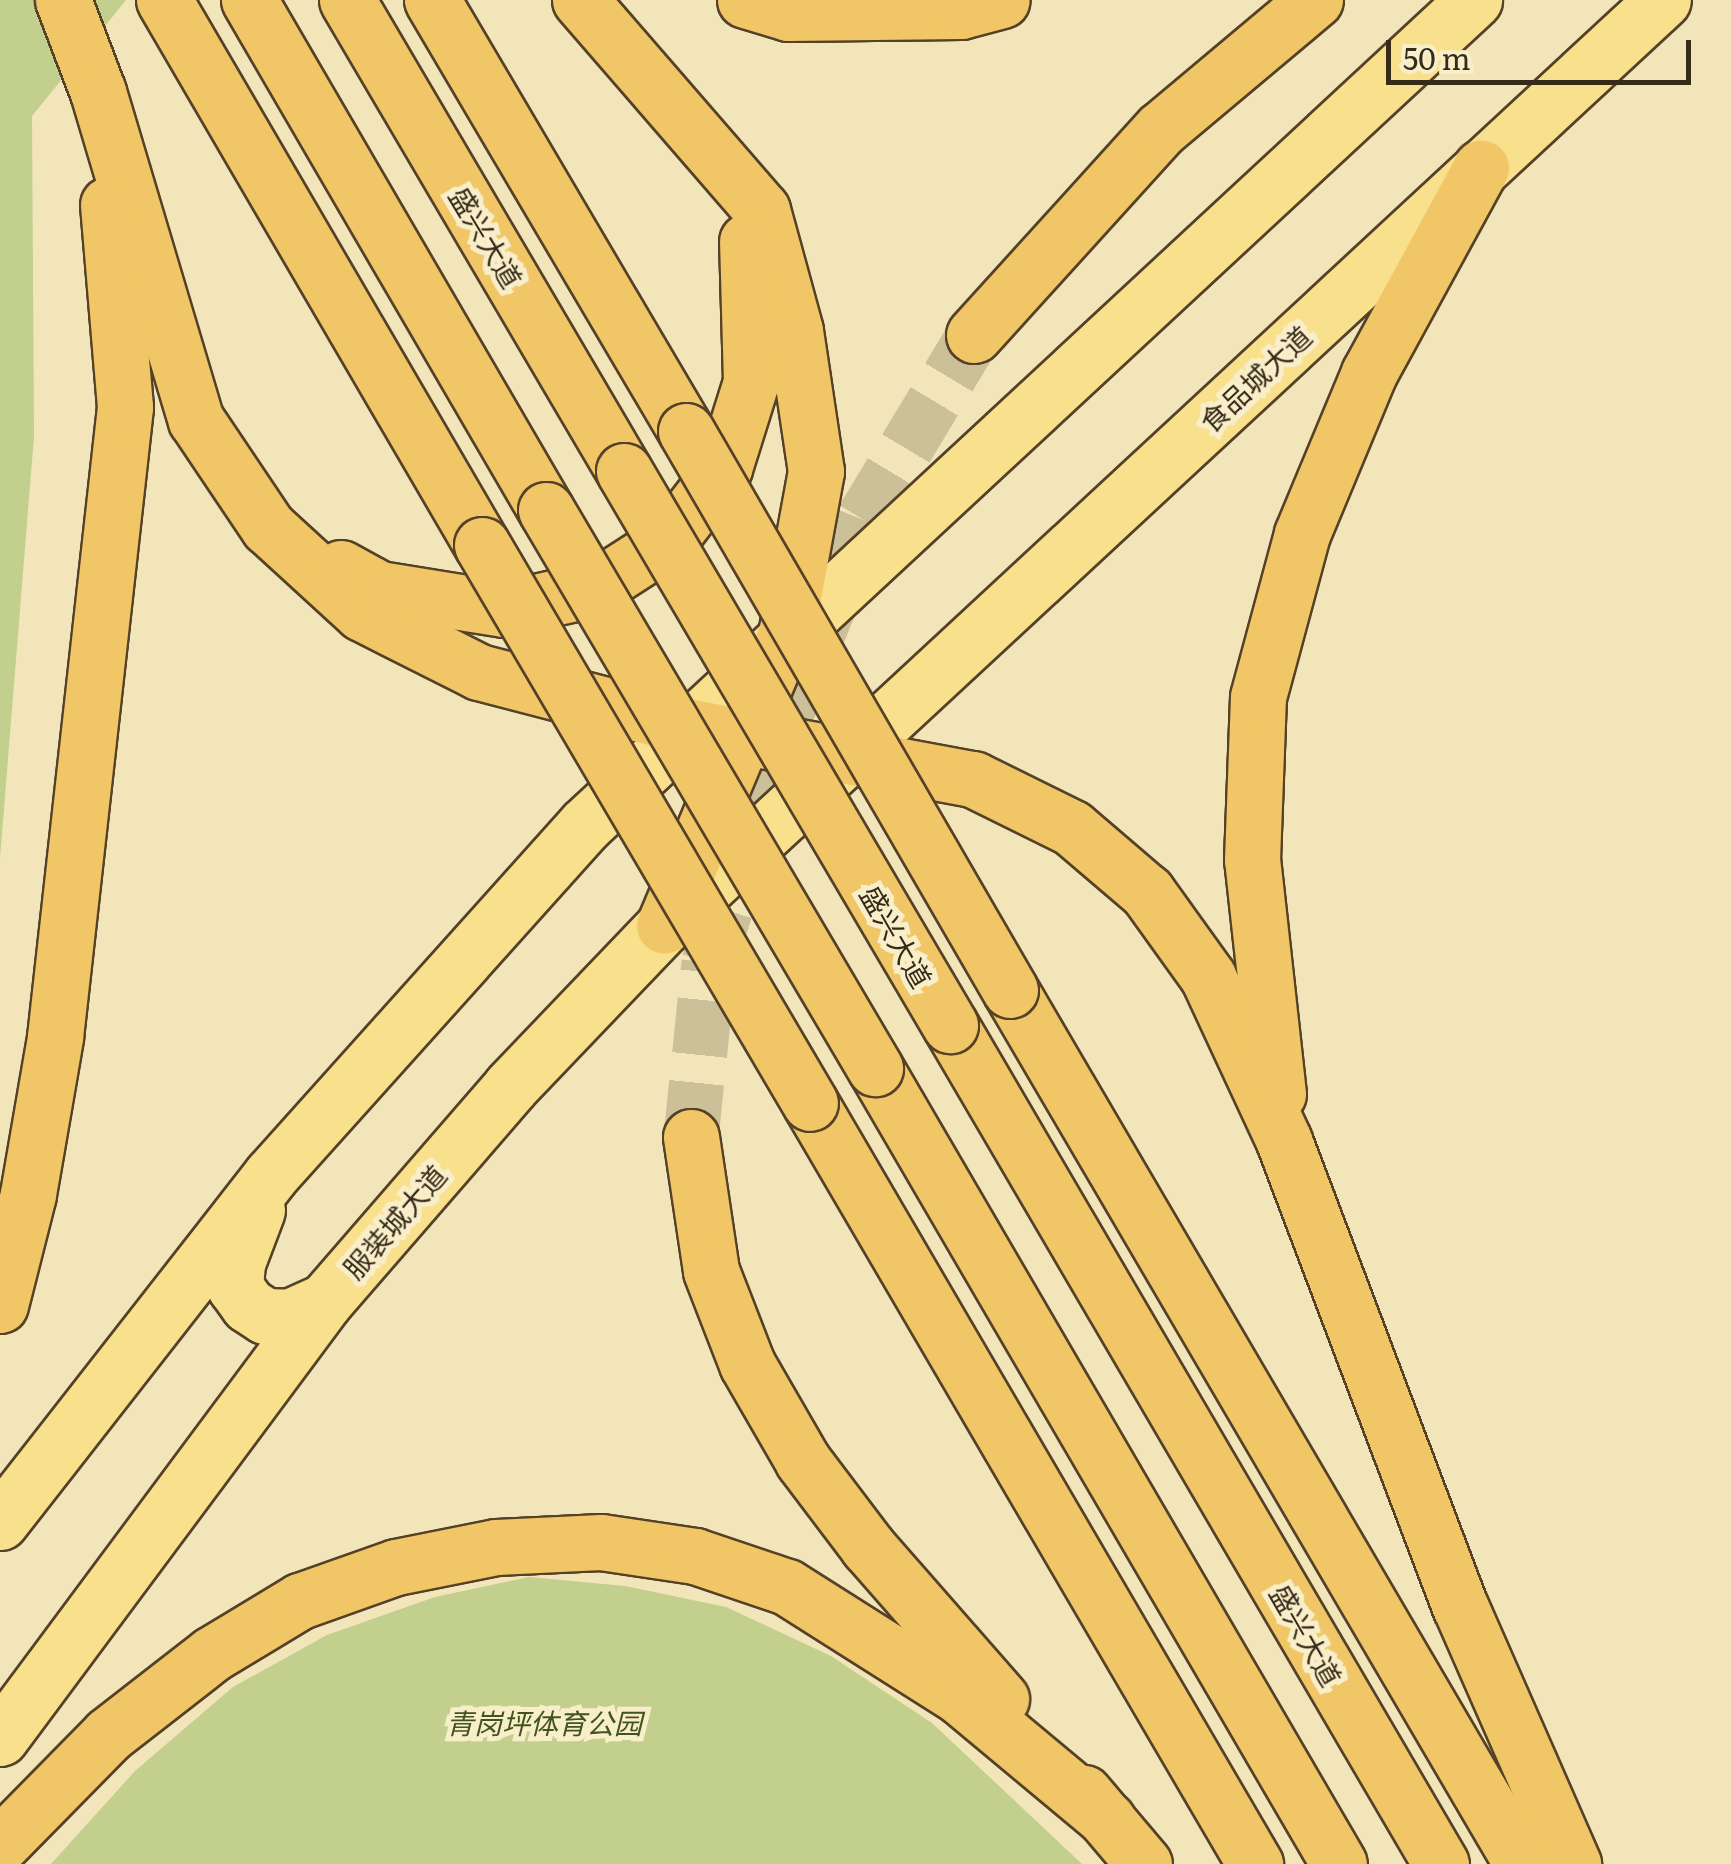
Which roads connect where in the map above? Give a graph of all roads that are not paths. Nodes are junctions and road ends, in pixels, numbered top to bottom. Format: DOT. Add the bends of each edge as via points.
graph roads {
  1 [pos="63,0"];
  2 [pos="164,0"];
  3 [pos="248,0"];
  4 [pos="432,0"];
  5 [pos="580,0"];
  6 [pos="745,0"];
  7 [pos="1002,0"];
  8 [pos="1315,0"];
  9 [pos="1474,0"];
  10 [pos="1663,0"];
  11 [pos="350,4"];
  12 [pos="98,92"];
  13 [pos="692,136"];
  14 [pos="1482,168"];
  15 [pos="974,335"];
  16 [pos="268,527"];
  17 [pos="786,634"];
  18 [pos="686,726"];
  19 [pos="742,736"];
  20 [pos="848,756"];
  21 [pos="664,926"];
  22 [pos="691,1137"];
  23 [pos="1284,1142"];
  24 [pos="271,1175"];
  25 [pos="325,1301"];
  26 [pos="0,1305"];
  27 [pos="0,1522"];
  28 [pos="0,1738"];
  29 [pos="1107,1819"];
  30 [pos="0,1845"];
  31 [pos="1144,1864"];
  32 [pos="1256,1864"];
  33 [pos="1339,1864"];
  34 [pos="1441,1864"];
  35 [pos="1522,1864"];
  36 [pos="1573,1864"];
  1 -- 12 [label="highway"];
  2 -- 32 [label="highway, bridge"];
  3 -- 33 [label="highway, bridge"];
  4 -- 35 [label="highway, bridge"];
  5 -- 13 [label="highway"];
  6 -- 7 [label="highway" via="788,13 962,11"];
  8 -- 15 [label="highway" via="1161,129"];
  9 -- 17 [label="main road"];
  10 -- 14 [label="main road, 食品城大道"];
  11 -- 34 [label="highway, 盛兴大道, bridge"];
  12 -- 16 [label="highway" via="196,420"];
  12 -- 26 [label="highway" via="125,407 55,1037 28,1194"];
  13 -- 16 [label="highway" via="750,247 752,382 724,468 669,540 593,589 504,610 380,589"];
  13 -- 17 [label="highway" via="762,210 795,331 816,471"];
  14 -- 20 [label="main road, 食品城大道"];
  14 -- 23 [label="highway" via="1369,373 1302,534 1258,697 1252,860"];
  16 -- 18 [label="highway" via="362,613 479,672"];
  17 -- 18 [label="main road"];
  17 -- 19 [label="highway"];
  18 -- 19 [label="highway"];
  18 -- 24 [label="main road" via="585,825"];
  19 -- 20 [label="highway"];
  19 -- 21 [label="highway"];
  20 -- 21 [label="main road, 服装城大道"];
  20 -- 23 [label="highway" via="973,779 1072,828 1147,892 1208,977"];
  21 -- 25 [label="main road, 服装城大道" via="511,1086"];
  22 -- 29 [label="highway" via="712,1271 747,1364 803,1461 868,1547"];
  23 -- 36 [label="highway" via="1440,1556"];
  24 -- 25 [label="main road" via="236,1263 235,1287 265,1316 288,1317"];
  24 -- 27 [label="main road"];
  25 -- 28 [label="main road, 服装城大道"];
  29 -- 30 [label="highway" via="958,1694 786,1587 695,1556 601,1542 496,1548 396,1567 300,1601 212,1654 108,1735"];
  29 -- 31 [label="highway"];
}
